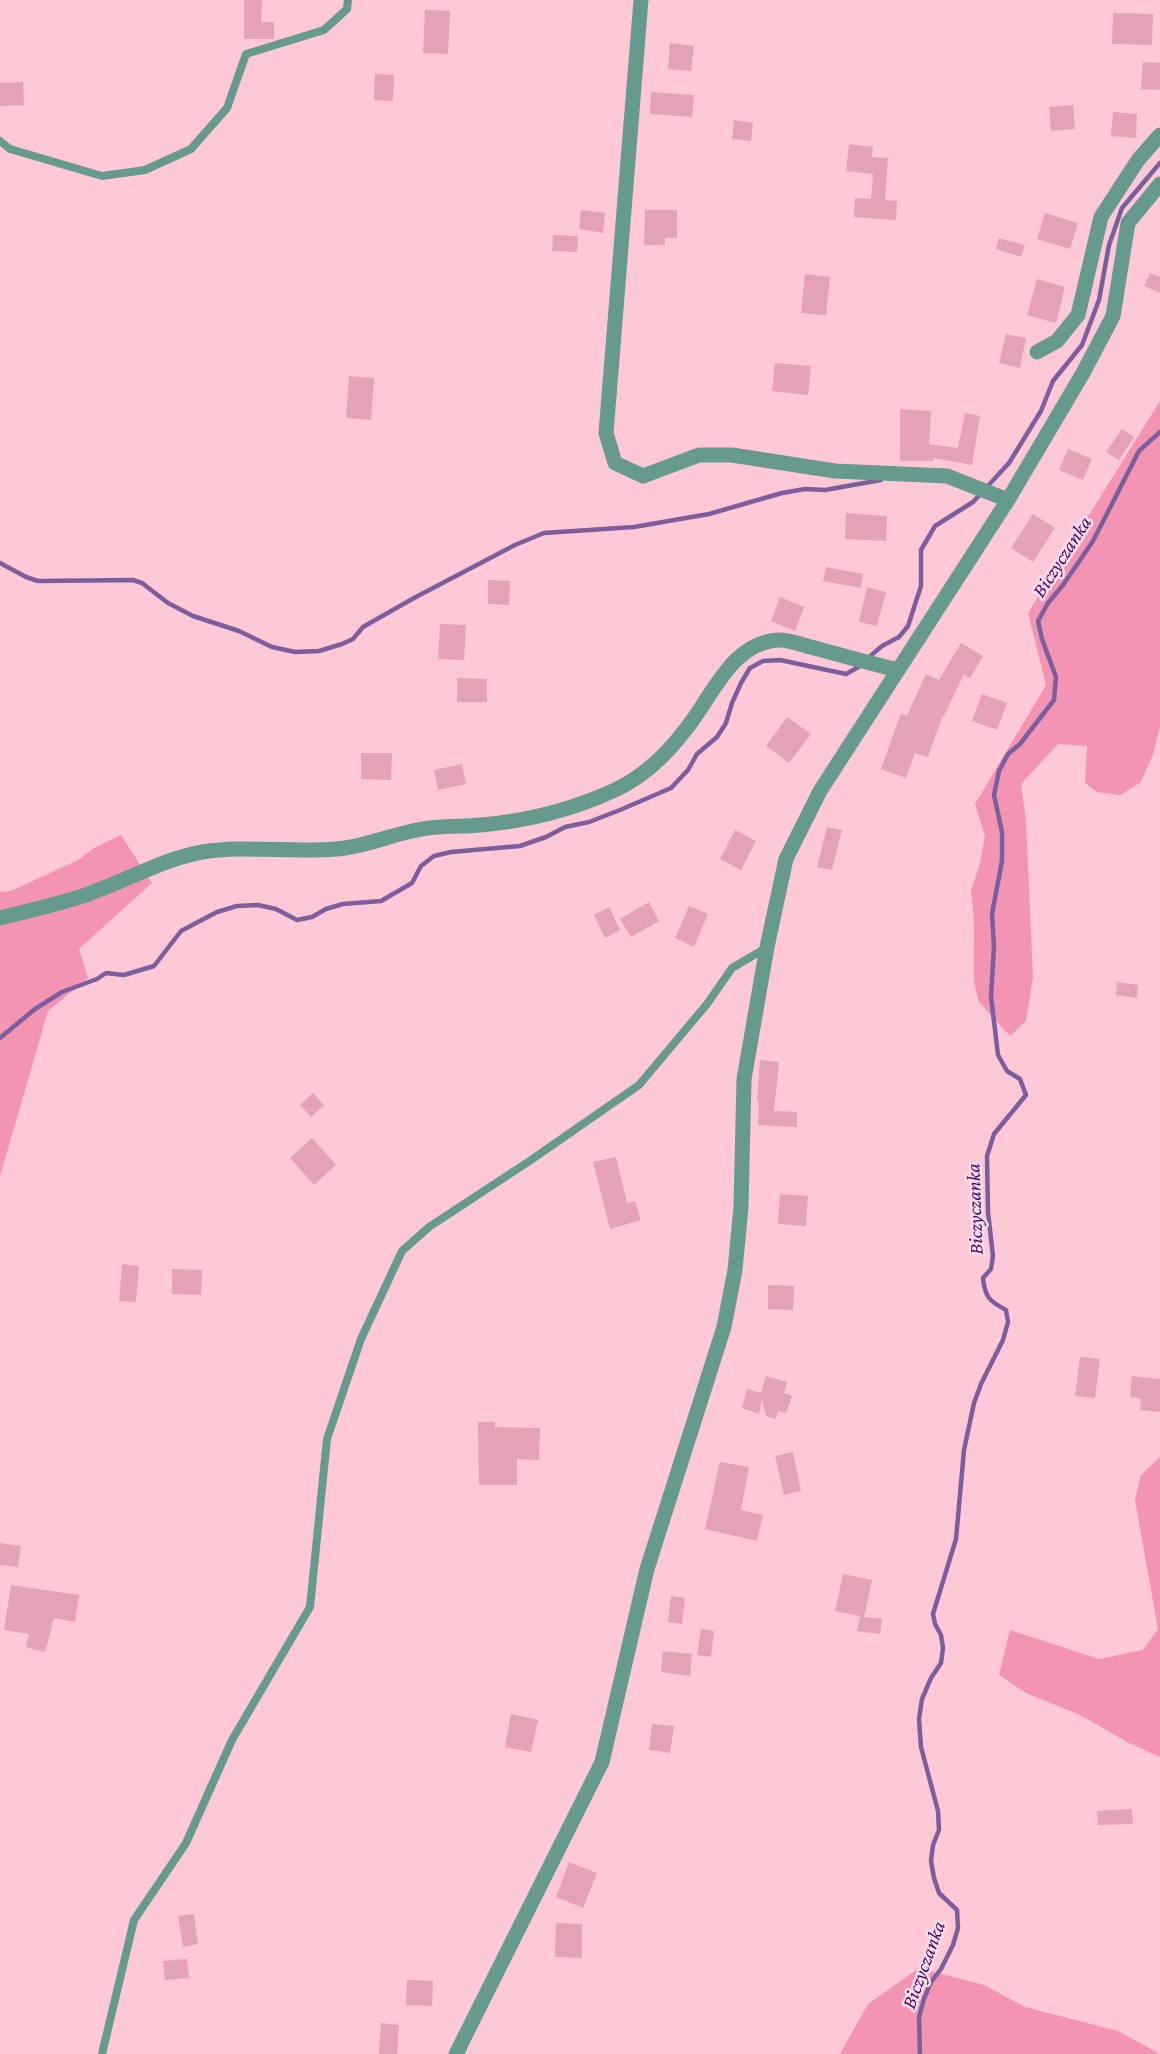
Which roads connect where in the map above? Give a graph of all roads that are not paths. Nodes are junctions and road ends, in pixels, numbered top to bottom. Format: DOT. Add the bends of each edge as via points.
graph roads {
  1 [pos="348,0"];
  2 [pos="641,0"];
  3 [pos="1160,135"];
  4 [pos="0,141"];
  5 [pos="1160,184"];
  6 [pos="1101,217"];
  7 [pos="1128,223"];
  8 [pos="1037,352"];
  9 [pos="1008,501"];
  10 [pos="898,670"];
  11 [pos="0,918"];
  12 [pos="767,947"];
  13 [pos="102,2054"];
  14 [pos="456,2054"];
  1 -- 4 [label="lane" via="347,9 324,30 246,54 227,108 191,148 145,170 102,176 10,149"];
  2 -- 9 [label="street" via="606,432 615,463 643,476 699,455 732,454 836,471 947,476"];
  3 -- 6 [label="street" via="1138,160"];
  5 -- 7 [label="street"];
  6 -- 7 [label="street"];
  6 -- 8 [label="street" via="1078,315 1057,341"];
  7 -- 9 [label="street" via="1113,316"];
  9 -- 10 [label="street"];
  10 -- 11 [label="street" via="781,639 755,645 736,659 686,729 648,770 616,790 557,811 480,825 416,830 379,842 336,849 236,848 200,853 167,862 87,895"];
  10 -- 12 [label="street" via="820,791 786,859"];
  12 -- 13 [label="lane" via="732,968 639,1085 429,1227 402,1251 361,1339 327,1439 310,1606 232,1740 186,1843 134,1920"];
  12 -- 14 [label="street" via="744,1079 741,1207 724,1328 647,1569 602,1762"];
}
